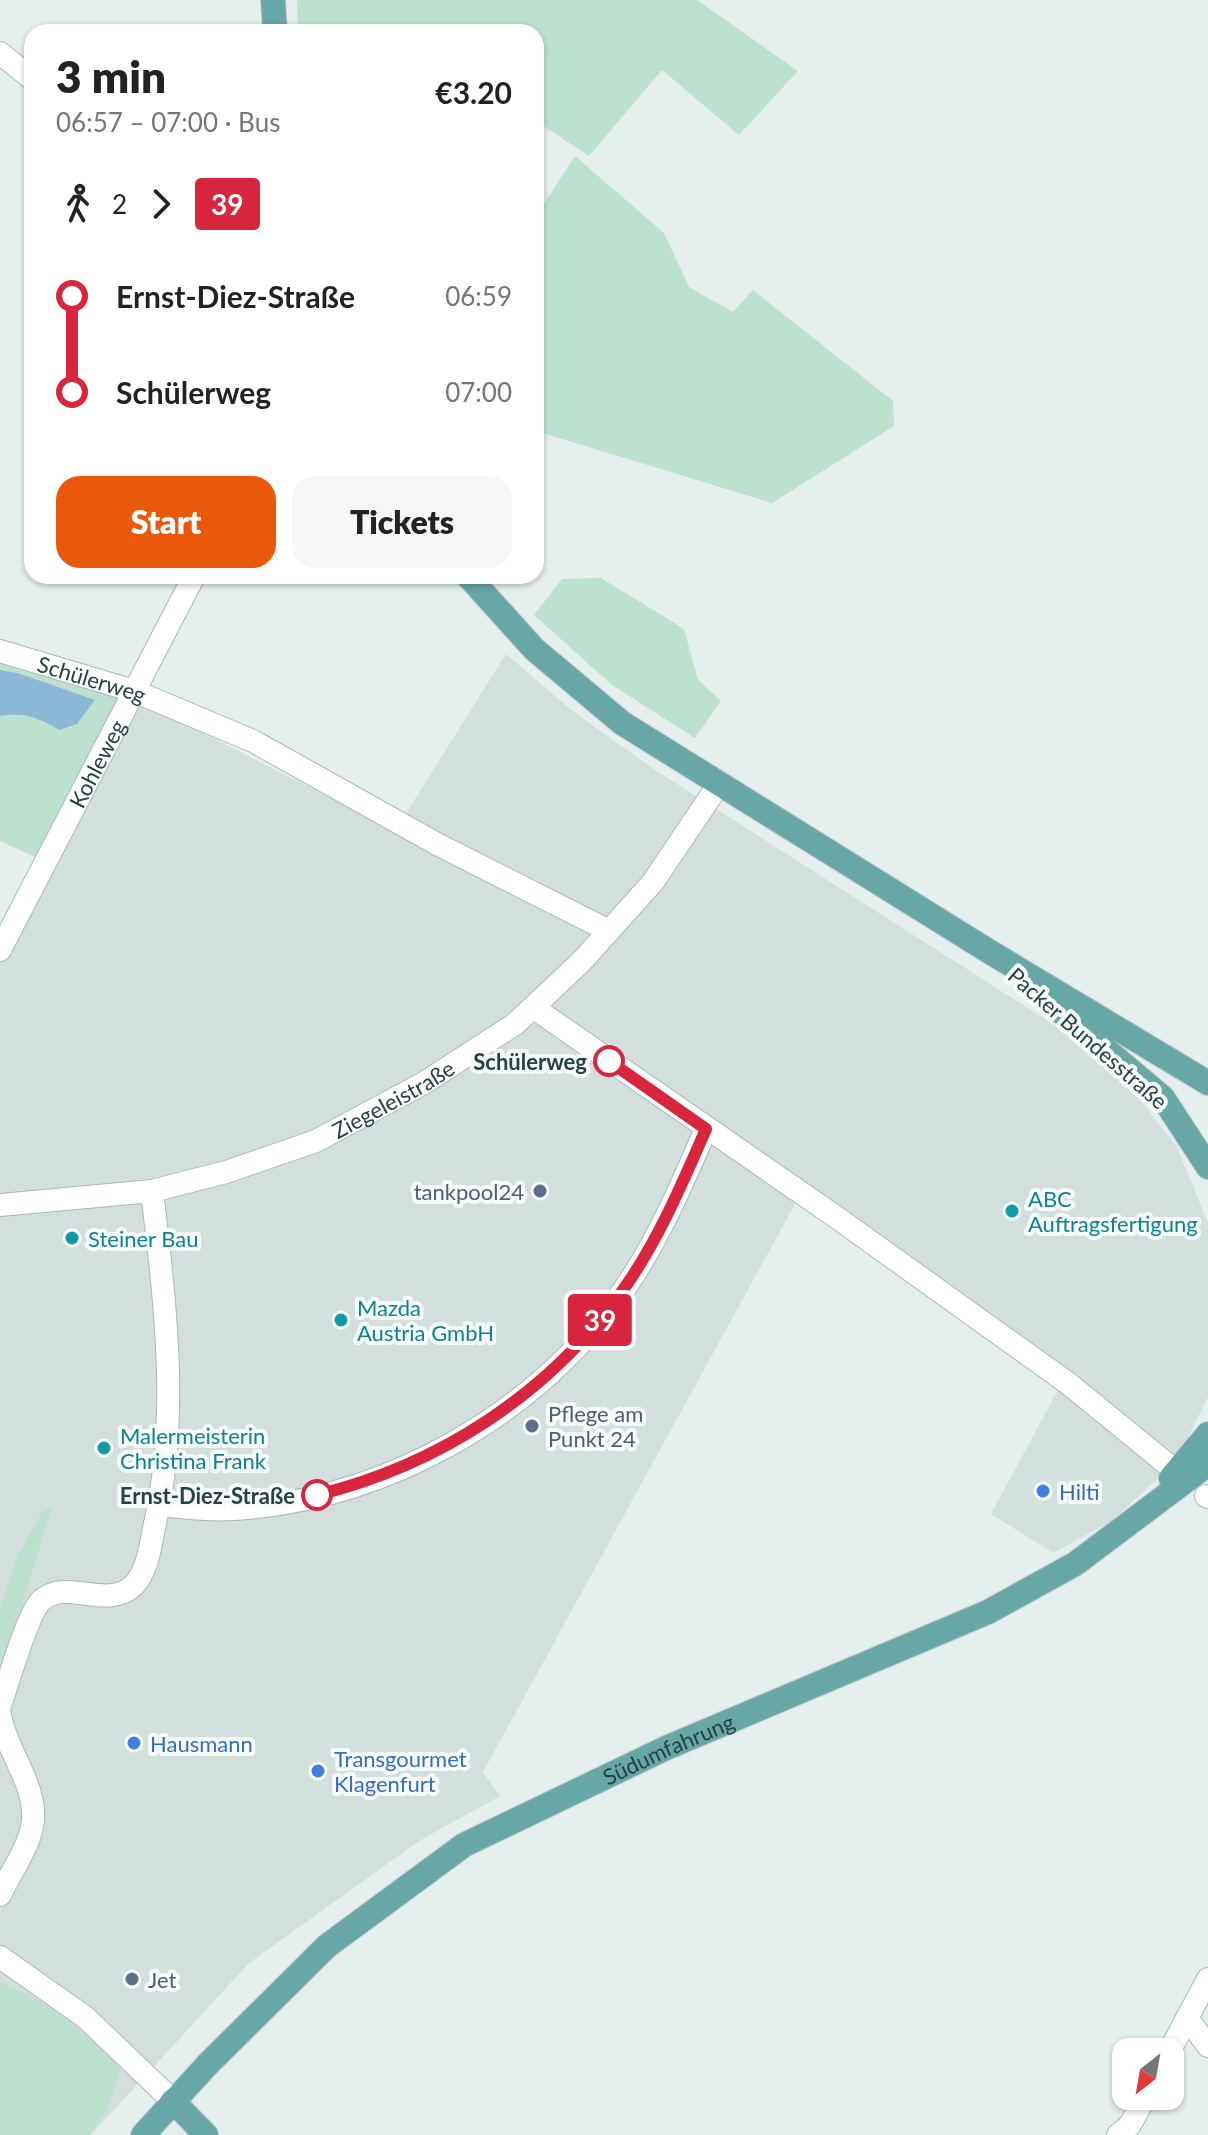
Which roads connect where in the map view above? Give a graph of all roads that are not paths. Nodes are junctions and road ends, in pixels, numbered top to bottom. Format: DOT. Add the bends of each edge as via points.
graph roads {
  1 [pos="273,0"];
  2 [pos="274,24"];
  3 [pos="0,53"];
  4 [pos="24,72"];
  5 [pos="190,584"];
  6 [pos="475,584"];
  7 [pos="0,651"];
  8 [pos="134,691"];
  9 [pos="719,784"];
  10 [pos="609,931"];
  11 [pos="0,950"];
  12 [pos="990,952"];
  13 [pos="534,1008"];
  14 [pos="1208,1083"];
  15 [pos="706,1129"];
  16 [pos="1208,1167"];
  17 [pos="152,1191"];
  18 [pos="0,1205"];
  19 [pos="1208,1434"];
  20 [pos="1167,1464"];
  21 [pos="1208,1464"];
  22 [pos="160,1505"];
  23 [pos="1111,1537"];
  24 [pos="0,1706"];
  25 [pos="0,1715"];
  26 [pos="0,1895"];
  27 [pos="0,1957"];
  28 [pos="1208,1979"];
  29 [pos="1187,2018"];
  30 [pos="1176,2038"];
  31 [pos="1208,2046"];
  32 [pos="173,2101"];
  33 [pos="1138,2110"];
  34 [pos="143,2135"];
  35 [pos="206,2135"];
  36 [pos="1118,2135"];
  1 -- 2 [label="main road"];
  3 -- 4 [label="street"];
  5 -- 8 [label="street, Kohleweg"];
  6 -- 9 [label="main road" via="578,689"];
  7 -- 8 [label="street, Schülerweg"];
  8 -- 10 [label="street, Schülerweg" via="253,741 437,844"];
  8 -- 11 [label="street, Kohleweg"];
  9 -- 10 [label="street, Ziegeleistraße" via="653,882"];
  9 -- 12 [label="main road"];
  10 -- 13 [label="street, Ziegeleistraße"];
  12 -- 14 [label="main road"];
  12 -- 16 [label="main road, Packer Bundesstraße" via="1163,1098"];
  13 -- 15 [label="street"];
  13 -- 17 [label="street, Ziegeleistraße" via="424,1083 316,1141 238,1169"];
  15 -- 20 [label="street" via="1056,1375"];
  15 -- 22 [label="street" via="655,1238 604,1316 544,1377 470,1433 393,1473 317,1495 233,1509"];
  17 -- 18 [label="street, Ziegeleistraße"];
  17 -- 22 [label="street" via="169,1354"];
  19 -- 23 [label="main road"];
  21 -- 23 [label="main road, Südumfahrung"];
  22 -- 24 [label="street" via="146,1565 133,1585 114,1597 56,1592 40,1601"];
  23 -- 32 [label="main road, Südumfahrung" via="1075,1564 988,1612 666,1748 464,1845 327,1946"];
  25 -- 26 [label="street" via="30,1795 32,1825"];
  27 -- 32 [label="street" via="85,2017"];
  28 -- 29 [label="street"];
  29 -- 30 [label="street"];
  29 -- 31 [label="street"];
  32 -- 34 [label="main road, Südumfahrung"];
  32 -- 35 [label="main road"];
  33 -- 36 [label="street"];
}
